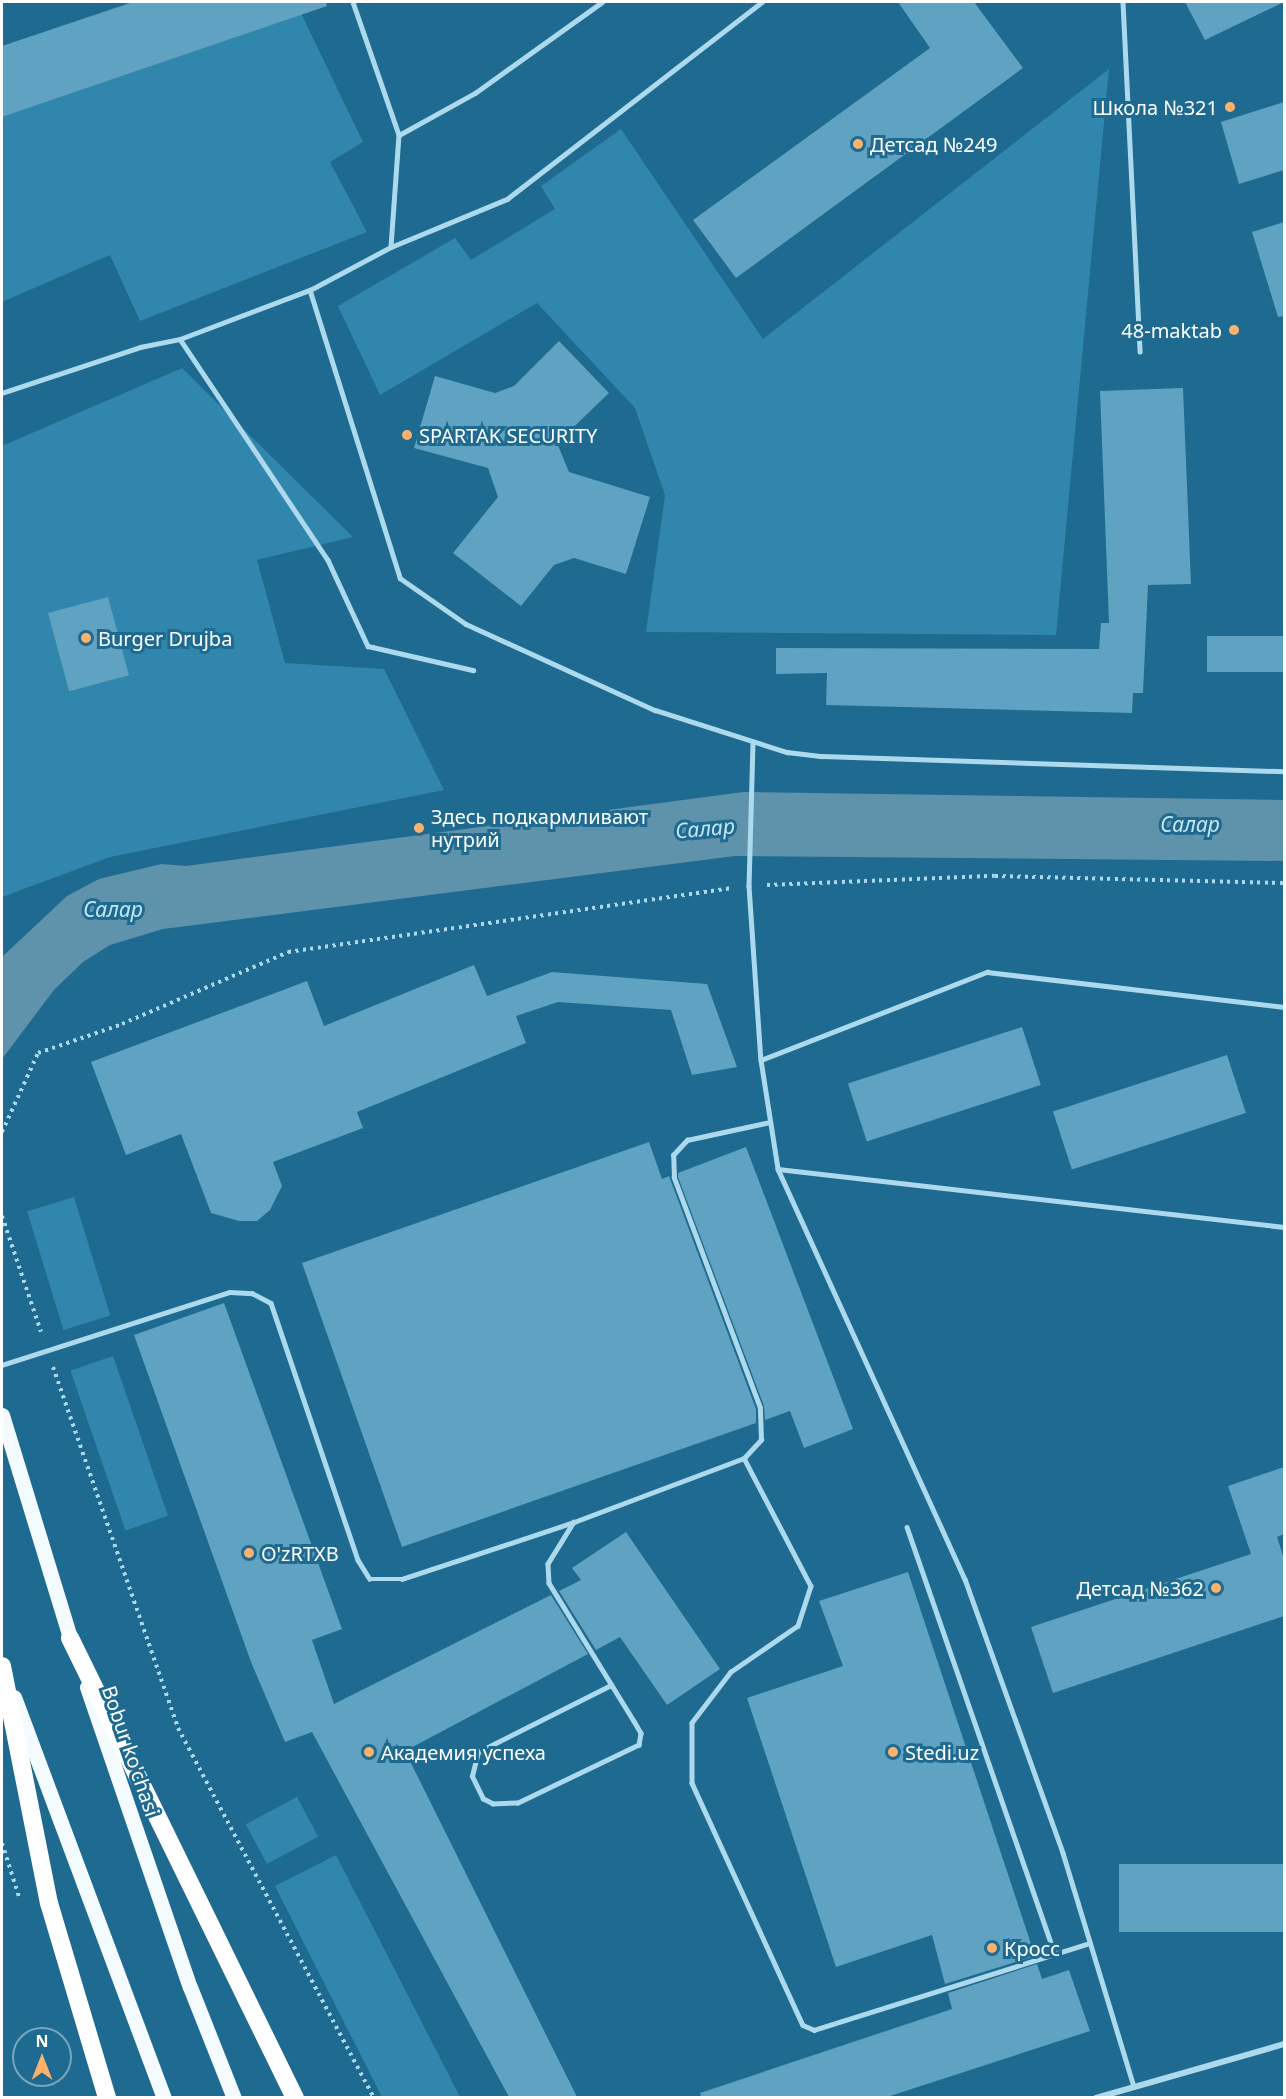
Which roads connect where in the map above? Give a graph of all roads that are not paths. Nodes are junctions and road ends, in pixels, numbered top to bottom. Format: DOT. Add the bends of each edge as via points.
graph roads {
  1 [pos="354,2"];
  2 [pos="602,2"];
  3 [pos="762,2"];
  4 [pos="1123,2"];
  5 [pos="399,135"];
  6 [pos="391,247"];
  7 [pos="310,290"];
  8 [pos="180,339"];
  9 [pos="1140,352"];
  10 [pos="2,393"];
  11 [pos="473,670"];
  12 [pos="753,743"];
  13 [pos="1284,771"];
  14 [pos="1284,1008"];
  15 [pos="761,1060"];
  16 [pos="770,1122"];
  17 [pos="778,1168"];
  18 [pos="1284,1227"];
  19 [pos="2,1365"];
  20 [pos="2,1415"];
  21 [pos="744,1458"];
  22 [pos="574,1522"];
  23 [pos="907,1527"];
  24 [pos="70,1638"];
  25 [pos="2,1664"];
  26 [pos="611,1685"];
  27 [pos="1090,1943"];
  28 [pos="1056,1954"];
  29 [pos="1284,2044"];
  30 [pos="1133,2084"];
  31 [pos="107,2097"];
  32 [pos="164,2097"];
  33 [pos="234,2097"];
  34 [pos="295,2097"];
  35 [pos="1096,2097"];
  1 -- 5 [label="lane"];
  2 -- 5 [label="lane" via="475,93"];
  3 -- 6 [label="lane" via="507,199"];
  4 -- 9 [label="lane"];
  5 -- 6 [label="lane"];
  6 -- 7 [label="lane"];
  7 -- 8 [label="lane"];
  7 -- 12 [label="lane" via="400,578 466,624 655,710"];
  8 -- 10 [label="lane"];
  8 -- 11 [label="lane" via="328,560 368,646"];
  12 -- 13 [label="lane" via="822,756"];
  12 -- 15 [label="lane" via="749,886"];
  14 -- 15 [label="lane" via="987,972"];
  15 -- 16 [label="lane"];
  16 -- 17 [label="lane"];
  16 -- 21 [label="lane" via="687,1140 673,1155 674,1178 760,1408 761,1440"];
  17 -- 18 [label="lane"];
  17 -- 27 [label="lane" via="965,1579 1063,1853"];
  19 -- 22 [label="lane" via="230,1292 252,1293 271,1303 358,1560 370,1579 402,1579"];
  20 -- 24 [label="main road, Bobur ko'chasi"];
  21 -- 22 [label="lane"];
  21 -- 28 [label="lane" via="811,1586 798,1626 731,1672 692,1724 692,1783 803,2025 814,2030"];
  22 -- 26 [label="lane" via="548,1564 549,1583"];
  23 -- 28 [label="lane"];
  24 -- 33 [label="main road, Bobur ko'chasi" via="190,1987"];
  24 -- 34 [label="highway"];
  25 -- 31 [label="highway" via="49,1903"];
  25 -- 32 [label="main road"];
  26 -- 26 [label="lane" via="641,1733 639,1745 518,1803 493,1804 483,1799 472,1776 478,1752"];
  27 -- 28 [label="lane"];
  27 -- 30 [label="lane"];
  29 -- 30 [label="street"];
  30 -- 35 [label="street"];
}
